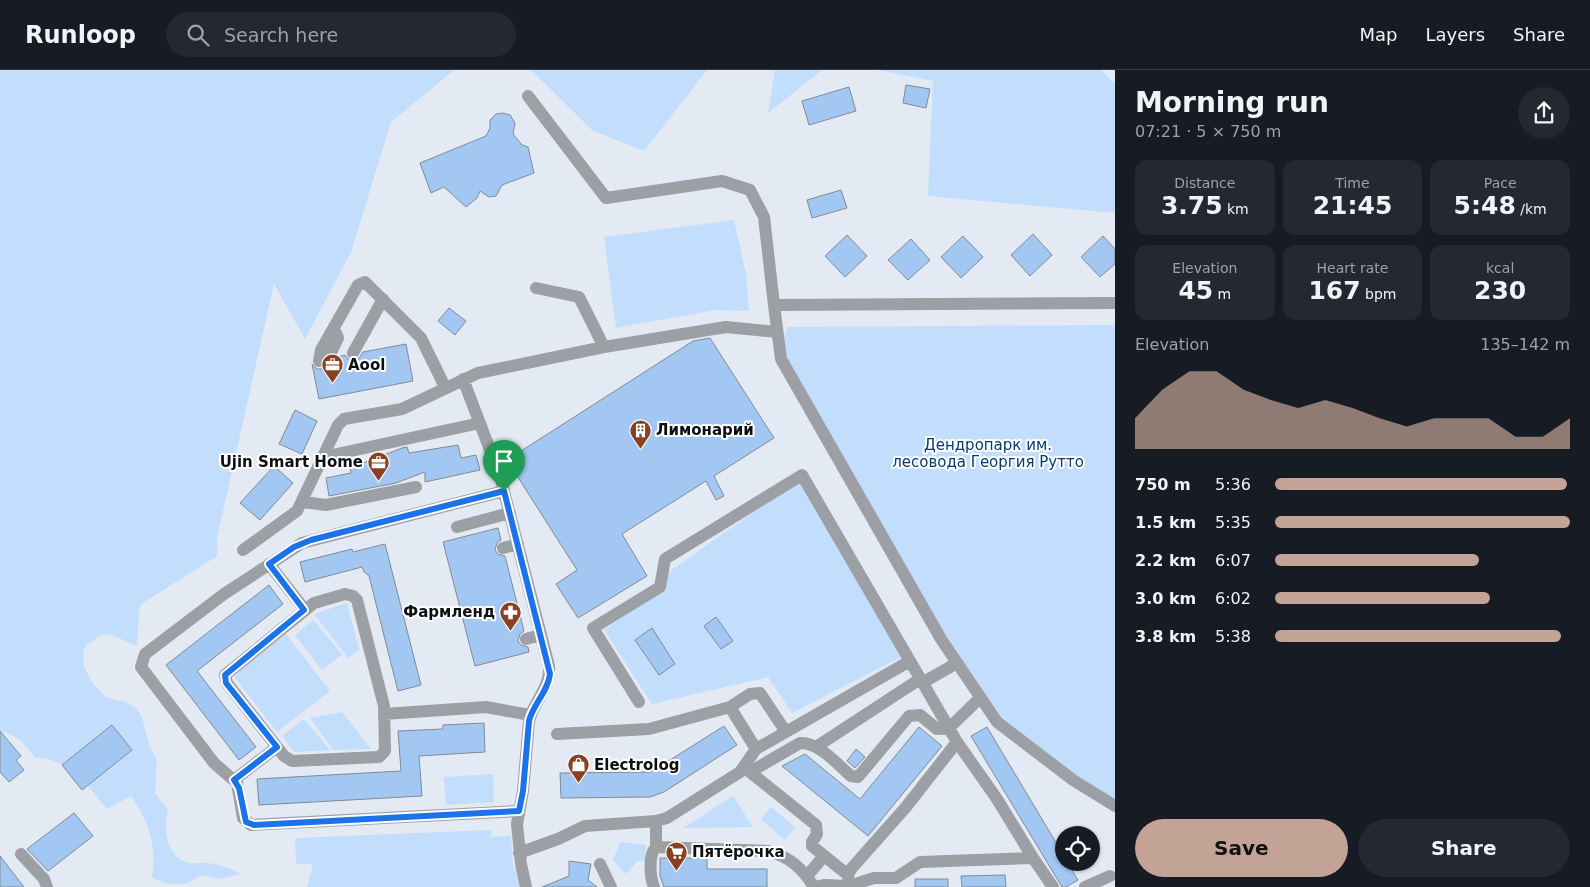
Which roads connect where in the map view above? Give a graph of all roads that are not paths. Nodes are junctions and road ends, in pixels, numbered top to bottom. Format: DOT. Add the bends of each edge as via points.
graph roads {
  1 [pos="528,96"];
  2 [pos="536,288"];
  3 [pos="383,300"];
  4 [pos="1115,302"];
  5 [pos="774,305"];
  6 [pos="777,332"];
  7 [pos="604,347"];
  8 [pos="353,353"];
  9 [pos="323,360"];
  10 [pos="463,379"];
  11 [pos="445,387"];
  12 [pos="480,424"];
  13 [pos="323,457"];
  14 [pos="313,479"];
  15 [pos="326,482"];
  16 [pos="416,487"];
  17 [pos="504,491"];
  18 [pos="303,502"];
  19 [pos="510,513"];
  20 [pos="457,527"];
  21 [pos="518,544"];
  22 [pos="503,548"];
  23 [pos="243,550"];
  24 [pos="269,564"];
  25 [pos="304,610"];
  26 [pos="541,635"];
  27 [pos="526,639"];
  28 [pos="910,661"];
  29 [pos="957,663"];
  30 [pos="921,681"];
  31 [pos="980,698"];
  32 [pos="639,702"];
  33 [pos="730,707"];
  34 [pos="384,714"];
  35 [pos="530,715"];
  36 [pos="949,728"];
  37 [pos="786,732"];
  38 [pos="557,734"];
  39 [pos="957,742"];
  40 [pos="277,747"];
  41 [pos="816,748"];
  42 [pos="756,749"];
  43 [pos="748,770"];
  44 [pos="234,780"];
  45 [pos="1115,806"];
  46 [pos="519,811"];
  47 [pos="656,821"];
  48 [pos="656,847"];
  49 [pos="520,853"];
  50 [pos="21,854"];
  51 [pos="824,856"];
  52 [pos="1033,858"];
  53 [pos="600,864"];
  54 [pos="1112,879"];
  55 [pos="848,881"];
  56 [pos="812,883"];
  57 [pos="47,887"];
  58 [pos="526,887"];
  59 [pos="611,887"];
  60 [pos="654,887"];
  61 [pos="1053,887"];
  62 [pos="1085,887"];
  1 -- 5 [label="street" via="606,198 722,181 750,190 764,217"];
  2 -- 7 [label="street" via="579,297"];
  3 -- 8 [label="street"];
  3 -- 9 [label="street" via="367,283 359,283 332,331 338,338"];
  3 -- 11 [label="street" via="420,338"];
  4 -- 5 [label="street"];
  5 -- 6 [label="street"];
  6 -- 7 [label="street" via="726,327"];
  6 -- 29 [label="street" via="781,359"];
  7 -- 10 [label="street" via="509,365"];
  10 -- 11 [label="street"];
  10 -- 12 [label="street"];
  11 -- 13 [label="street" via="402,409 344,420 338,425"];
  12 -- 13 [label="street"];
  12 -- 17 [label="street"];
  13 -- 14 [label="street"];
  14 -- 15 [label="street"];
  14 -- 18 [label="street"];
  16 -- 18 [label="street" via="326,505"];
  17 -- 19 [label="street"];
  17 -- 24 [label="street" via="311,540"];
  18 -- 23 [label="street" via="292,516"];
  19 -- 20 [label="street"];
  19 -- 21 [label="street"];
  21 -- 22 [label="street"];
  21 -- 26 [label="street"];
  24 -- 25 [label="street"];
  24 -- 44 [label="street" via="145,654 140,664 214,763"];
  25 -- 34 [label="street" via="316,602 346,594 356,598"];
  25 -- 40 [label="street" via="225,675 226,683"];
  26 -- 27 [label="street"];
  26 -- 35 [label="street" via="549,679"];
  28 -- 30 [label="street"];
  28 -- 32 [label="street" via="802,475 666,559 660,587 594,628"];
  28 -- 37 [label="street"];
  29 -- 30 [label="street"];
  29 -- 31 [label="street"];
  30 -- 36 [label="street"];
  30 -- 41 [label="street"];
  31 -- 36 [label="street"];
  31 -- 45 [label="street" via="997,722 1073,780"];
  33 -- 37 [label="street" via="750,694 760,693"];
  33 -- 38 [label="street" via="649,729"];
  33 -- 42 [label="street"];
  34 -- 35 [label="street" via="486,708"];
  34 -- 40 [label="street" via="386,748 379,757 292,761"];
  35 -- 46 [label="street"];
  36 -- 39 [label="street"];
  36 -- 41 [label="street" via="937,728 920,716 909,716 861,775 855,778"];
  37 -- 42 [label="street"];
  39 -- 52 [label="street"];
  39 -- 55 [label="street" via="906,807 865,852"];
  40 -- 44 [label="street"];
  41 -- 43 [label="street" via="800,743"];
  42 -- 43 [label="street"];
  43 -- 47 [label="street" via="673,815"];
  43 -- 51 [label="street" via="816,825 818,834 812,844"];
  44 -- 46 [label="street" via="239,788 243,818 250,825"];
  46 -- 49 [label="street"];
  47 -- 48 [label="street"];
  47 -- 49 [label="street" via="585,826"];
  48 -- 56 [label="street" via="768,852 792,861"];
  48 -- 60 [label="street" via="652,852"];
  49 -- 58 [label="street"];
  50 -- 57 [label="street" via="44,879"];
  51 -- 55 [label="street"];
  51 -- 56 [label="street"];
  52 -- 55 [label="street" via="920,862 896,878"];
  52 -- 61 [label="street"];
  53 -- 59 [label="street"];
  54 -- 62 [label="street"];
  55 -- 56 [label="street" via="824,885"];
}
